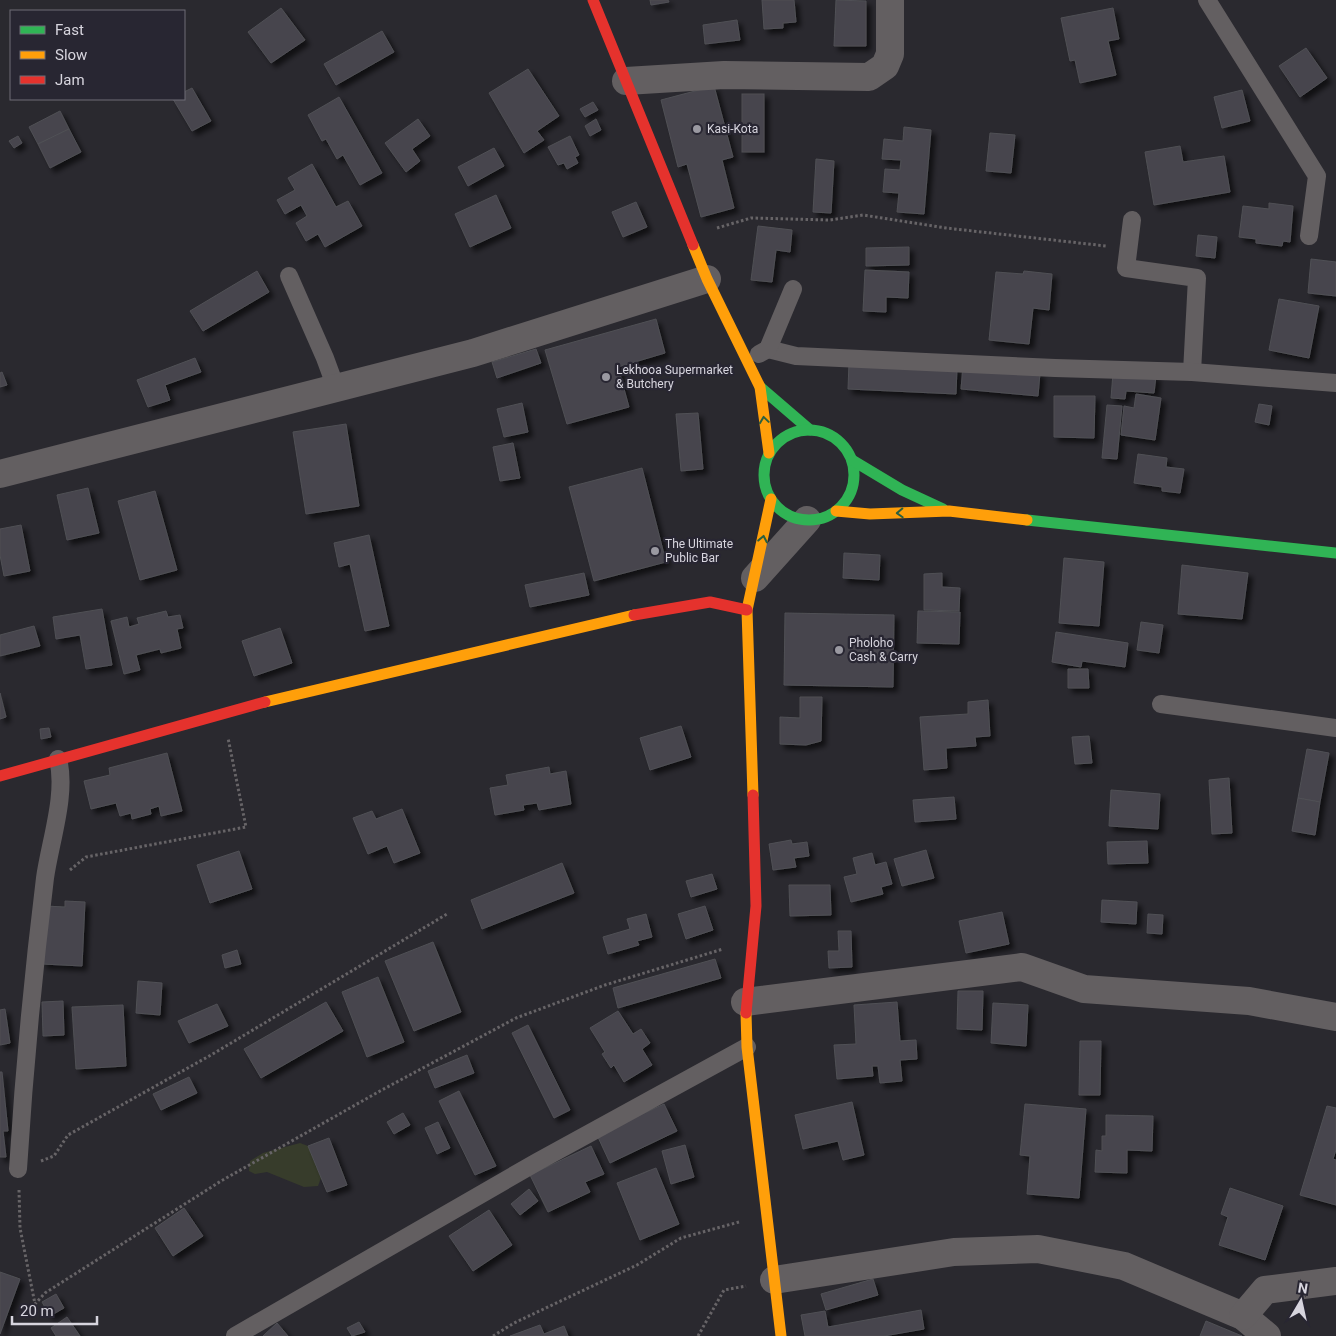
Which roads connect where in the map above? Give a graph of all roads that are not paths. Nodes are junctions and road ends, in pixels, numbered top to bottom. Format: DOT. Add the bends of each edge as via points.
graph roads {
  1 [pos="593,0"];
  2 [pos="890,0"];
  3 [pos="1207,0"];
  4 [pos="626,81"];
  5 [pos="1132,220"];
  6 [pos="1310,236"];
  7 [pos="289,276"];
  8 [pos="707,279"];
  9 [pos="793,289"];
  10 [pos="768,349"];
  11 [pos="749,361"];
  12 [pos="1192,372"];
  13 [pos="1336,382"];
  14 [pos="760,387"];
  15 [pos="336,388"];
  16 [pos="810,430"];
  17 [pos="769,453"];
  18 [pos="852,460"];
  19 [pos="1,469"];
  20 [pos="771,500"];
  21 [pos="836,511"];
  22 [pos="949,511"];
  23 [pos="807,520"];
  24 [pos="1336,553"];
  25 [pos="755,578"];
  26 [pos="746,610"];
  27 [pos="1161,704"];
  28 [pos="1336,728"];
  29 [pos="58,759"];
  30 [pos="0,776"];
  31 [pos="745,1002"];
  32 [pos="1336,1017"];
  33 [pos="747,1047"];
  34 [pos="18,1169"];
  35 [pos="774,1280"];
  36 [pos="1336,1281"];
  37 [pos="1243,1316"];
  38 [pos="235,1336"];
  39 [pos="781,1336"];
  40 [pos="1267,1336"];
  1 -- 4 [label="street"];
  2 -- 4 [label="street" via="890,54 885,66 869,77 724,75"];
  3 -- 6 [label="lane" via="1317,176"];
  4 -- 8 [label="street"];
  5 -- 12 [label="lane" via="1126,268 1197,278"];
  7 -- 15 [label="lane"];
  8 -- 11 [label="street"];
  8 -- 15 [label="street" via="473,353"];
  9 -- 10 [label="lane"];
  10 -- 11 [label="lane"];
  10 -- 12 [label="lane" via="796,356"];
  11 -- 14 [label="street"];
  12 -- 13 [label="lane"];
  14 -- 16 [label="street"];
  17 -- 14 [label="street, one-way"];
  15 -- 19 [label="street"];
  16 -- 17 [label="street" via="786,435"];
  16 -- 18 [label="street" via="836,438"];
  17 -- 20 [label="street" via="764,476"];
  18 -- 21 [label="street" via="852,488"];
  18 -- 22 [label="street" via="902,490"];
  20 -- 23 [label="street" via="793,517"];
  25 -- 20 [label="street, one-way"];
  22 -- 21 [label="street, one-way" via="870,514"];
  21 -- 23 [label="street"];
  22 -- 24 [label="street"];
  23 -- 25 [label="street"];
  25 -- 26 [label="street"];
  26 -- 29 [label="street" via="710,602 614,618 223,712"];
  26 -- 31 [label="street" via="756,906"];
  27 -- 28 [label="lane"];
  29 -- 30 [label="street"];
  29 -- 34 [label="lane" via="62,776 45,876 28,1016"];
  31 -- 32 [label="street" via="1022,967 1084,988 1250,1001"];
  31 -- 33 [label="street"];
  33 -- 35 [label="street"];
  33 -- 38 [label="lane" via="537,1162"];
  35 -- 37 [label="street" via="954,1252 1038,1248 1124,1266"];
  35 -- 39 [label="street"];
  36 -- 37 [label="street" via="1265,1290"];
  37 -- 40 [label="street"];
}
